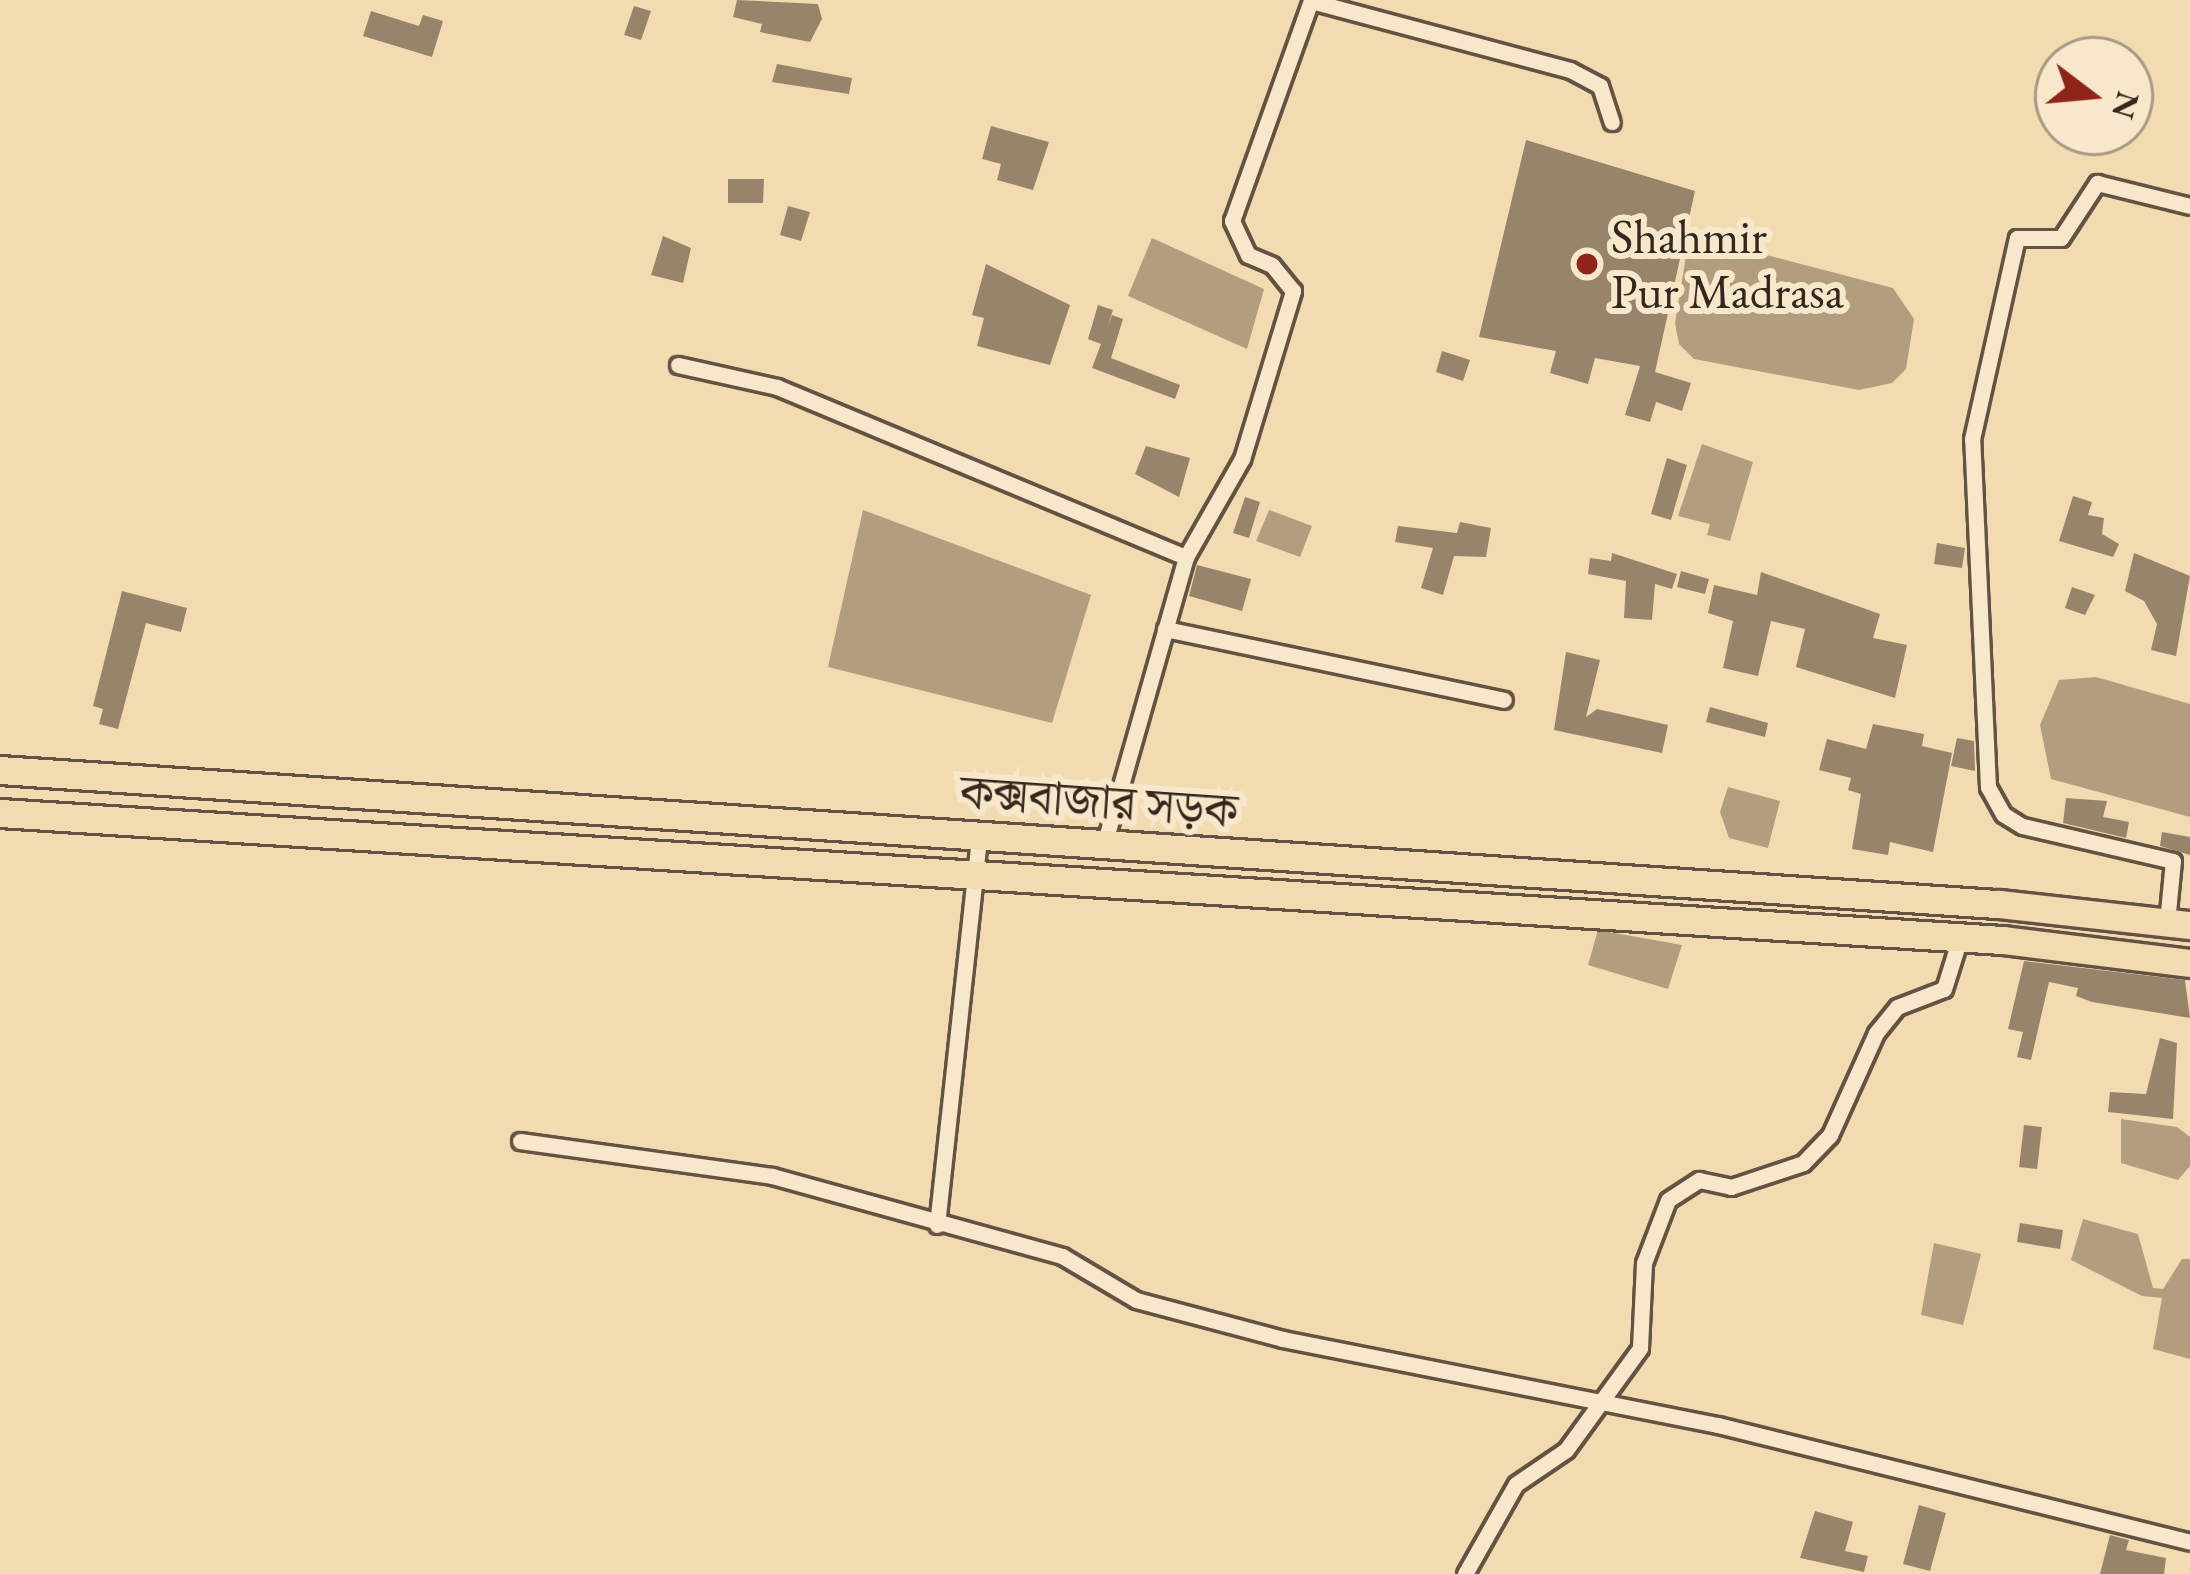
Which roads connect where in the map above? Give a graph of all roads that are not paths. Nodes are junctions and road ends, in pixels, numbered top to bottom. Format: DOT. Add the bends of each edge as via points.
graph roads {
  1 [pos="1311,1"];
  2 [pos="1612,122"];
  3 [pos="2190,206"];
  4 [pos="678,365"];
  5 [pos="1186,557"];
  6 [pos="1165,629"];
  7 [pos="1504,700"];
  8 [pos="0,770"];
  9 [pos="0,813"];
  10 [pos="979,837"];
  11 [pos="1103,848"];
  12 [pos="977,880"];
  13 [pos="2178,924"];
  14 [pos="1960,938"];
  15 [pos="2190,963"];
  16 [pos="520,1141"];
  17 [pos="937,1226"];
  18 [pos="1600,1406"];
  19 [pos="2190,1542"];
  20 [pos="1465,1574"];
  1 -- 2 [label="street" via="1570,70 1600,86"];
  1 -- 5 [label="street" via="1232,221 1235,241 1293,291 1242,459"];
  3 -- 13 [label="street" via="2096,183 2061,238 2017,238 1972,439 1988,787 2003,814 2022,826 2173,861"];
  4 -- 5 [label="street" via="777,387"];
  5 -- 6 [label="street"];
  6 -- 7 [label="street"];
  6 -- 11 [label="street"];
  8 -- 10 [label="highway, কক্সবাজার সড়ক"];
  9 -- 12 [label="highway, কক্সবাজার সড়ক"];
  10 -- 11 [label="highway, কক্সবাজার সড়ক"];
  10 -- 12 [label="street"];
  11 -- 13 [label="highway, কক্সবাজার সড়ক" via="1999,904"];
  12 -- 14 [label="highway, কক্সবাজার সড়ক"];
  12 -- 17 [label="street"];
  14 -- 15 [label="highway, কক্সবাজার সড়ক"];
  14 -- 18 [label="street" via="1944,989 1897,1007 1876,1033 1830,1136 1803,1163 1731,1187 1699,1180 1668,1200 1644,1263 1640,1348"];
  16 -- 17 [label="street" via="772,1176"];
  17 -- 18 [label="street" via="1061,1256 1136,1300"];
  18 -- 19 [label="street" via="1718,1425"];
  18 -- 20 [label="street" via="1566,1450 1516,1484"];
}
